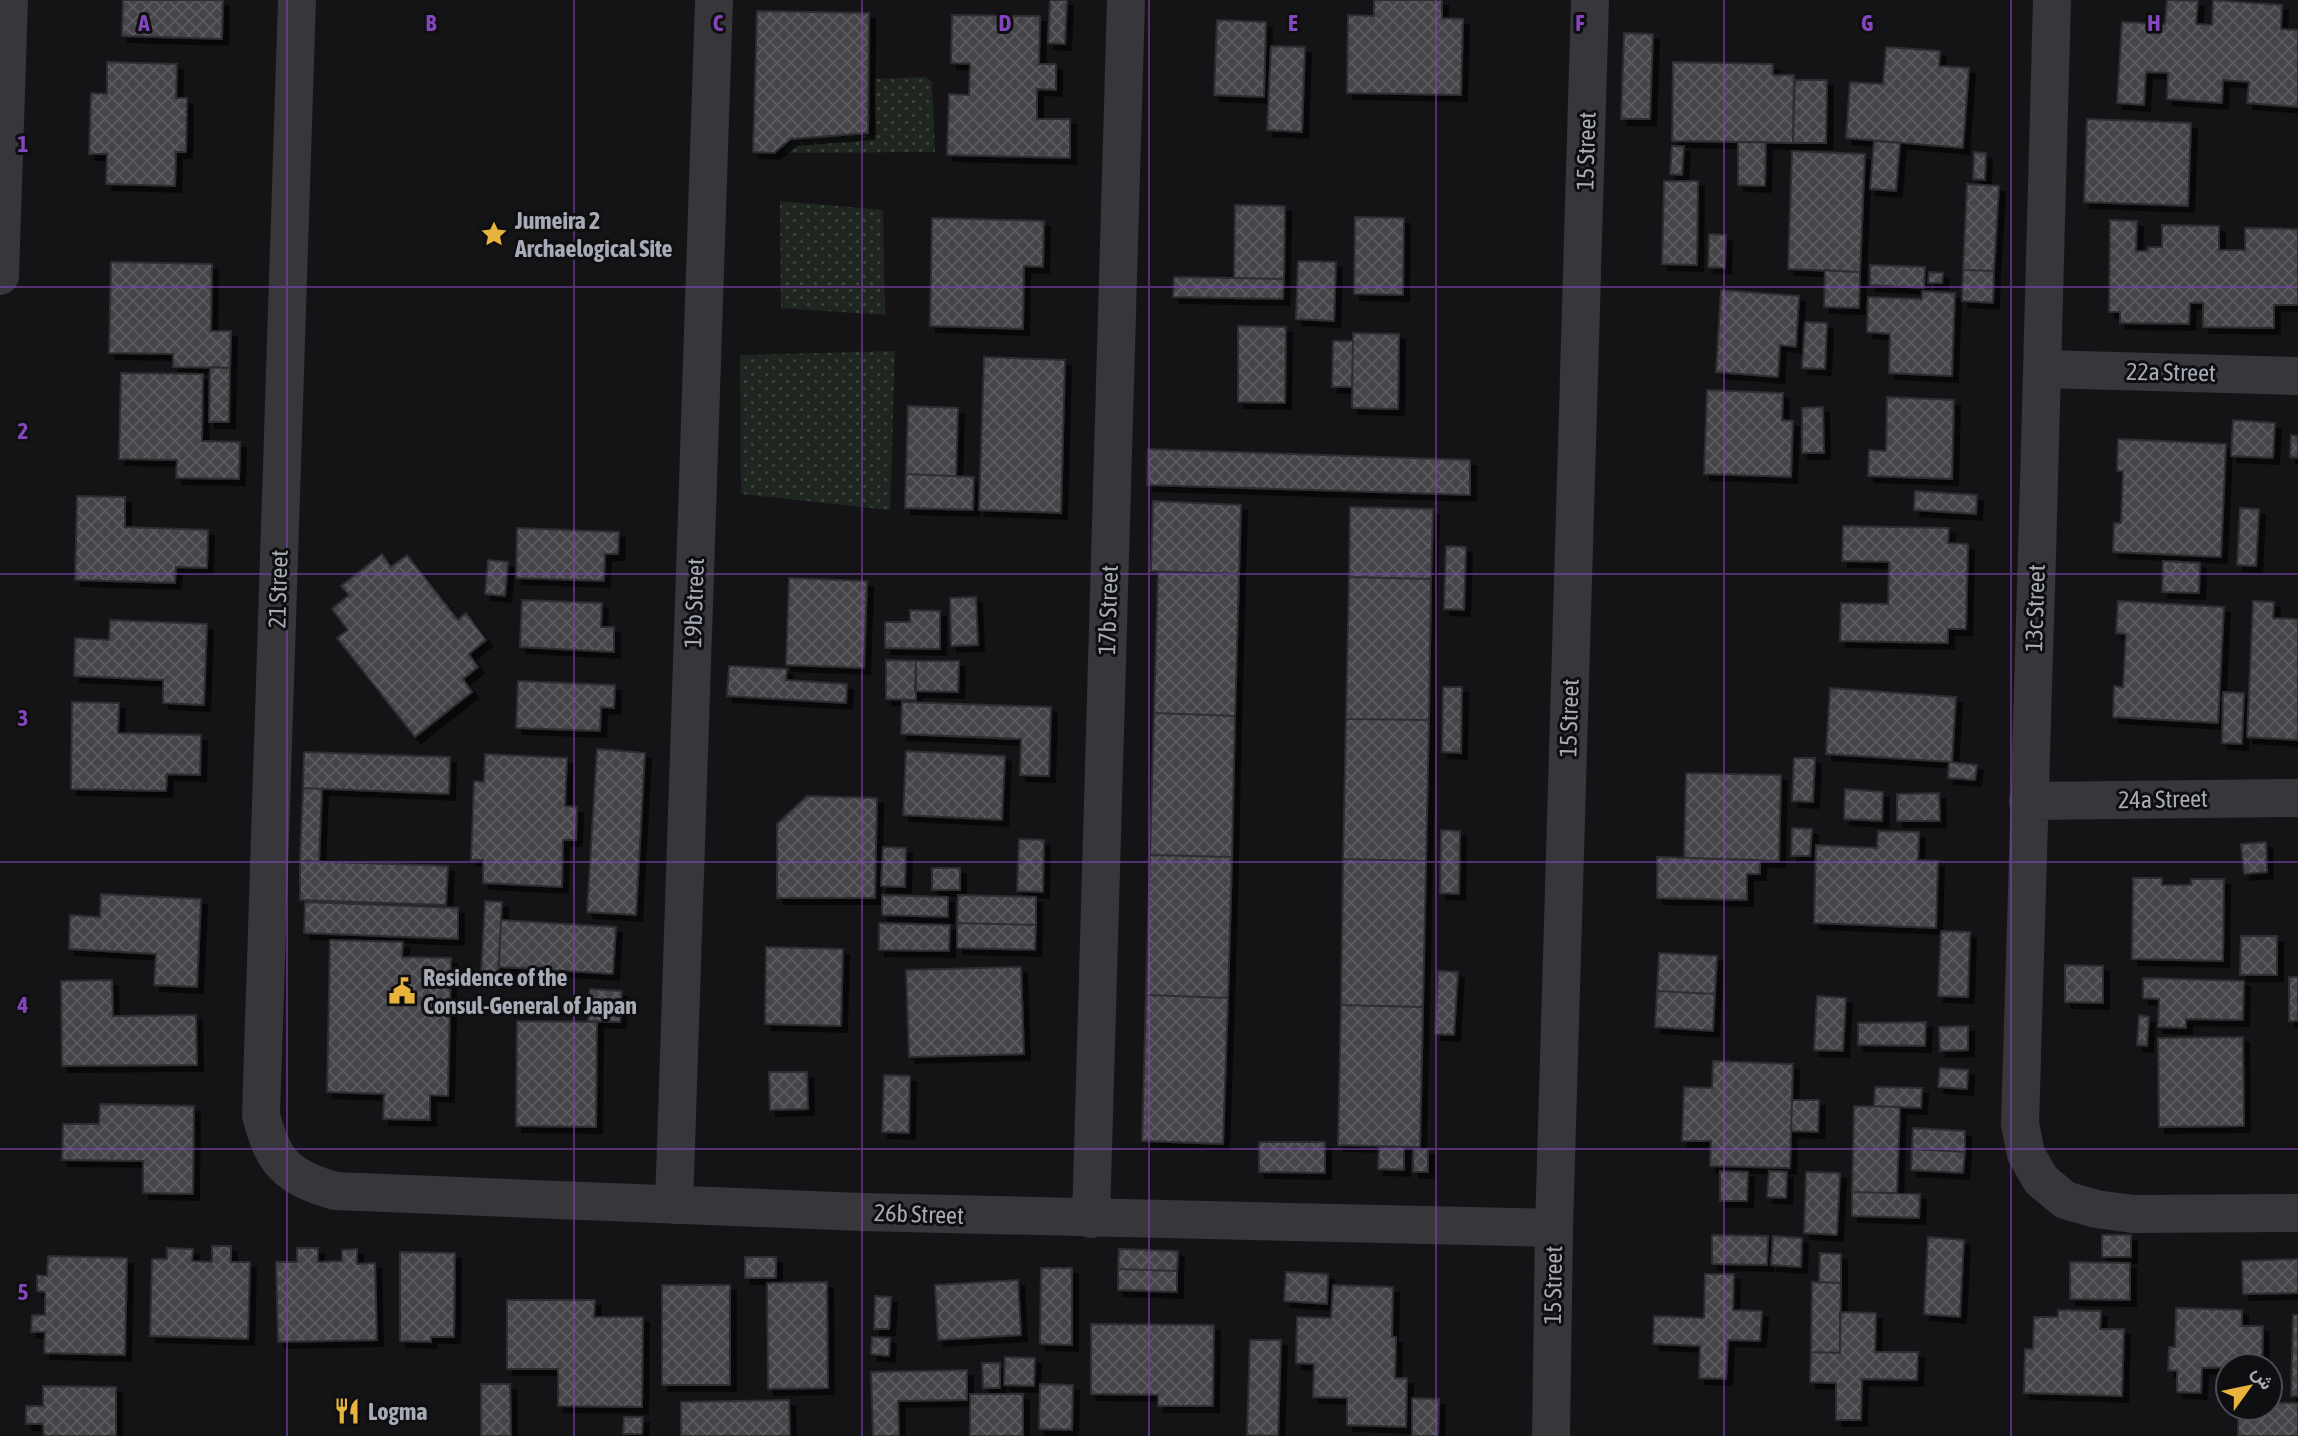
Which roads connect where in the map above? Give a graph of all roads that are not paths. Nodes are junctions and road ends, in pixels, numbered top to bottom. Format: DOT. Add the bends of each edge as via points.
graph roads {
  1 [pos="9,0"];
  2 [pos="297,0"];
  3 [pos="714,0"];
  4 [pos="1126,0"];
  5 [pos="1590,0"];
  6 [pos="2052,0"];
  7 [pos="0,276"];
  8 [pos="2044,369"];
  9 [pos="2298,376"];
  10 [pos="2298,798"];
  11 [pos="2028,801"];
  12 [pos="288,1171"];
  13 [pos="674,1205"];
  14 [pos="2298,1213"];
  15 [pos="1091,1219"];
  16 [pos="1554,1228"];
  17 [pos="1551,1436"];
  1 -- 7 [label="street"];
  2 -- 12 [label="street, 21 Street" via="261,1115 275,1155"];
  3 -- 13 [label="street, 19b Street"];
  4 -- 15 [label="street, 17b Street"];
  5 -- 16 [label="street, 15 Street"];
  6 -- 8 [label="street, 13c Street"];
  8 -- 9 [label="street, 22a Street"];
  8 -- 11 [label="street, 13c Street"];
  10 -- 11 [label="street, 24a Street"];
  11 -- 14 [label="street, 13c Street" via="2020,1124 2026,1154 2041,1180 2065,1200 2133,1214"];
  12 -- 13 [label="street, 26b Street" via="335,1191"];
  13 -- 15 [label="street, 26b Street"];
  15 -- 16 [label="street, 26b Street"];
  16 -- 17 [label="street, 15 Street"];
}
